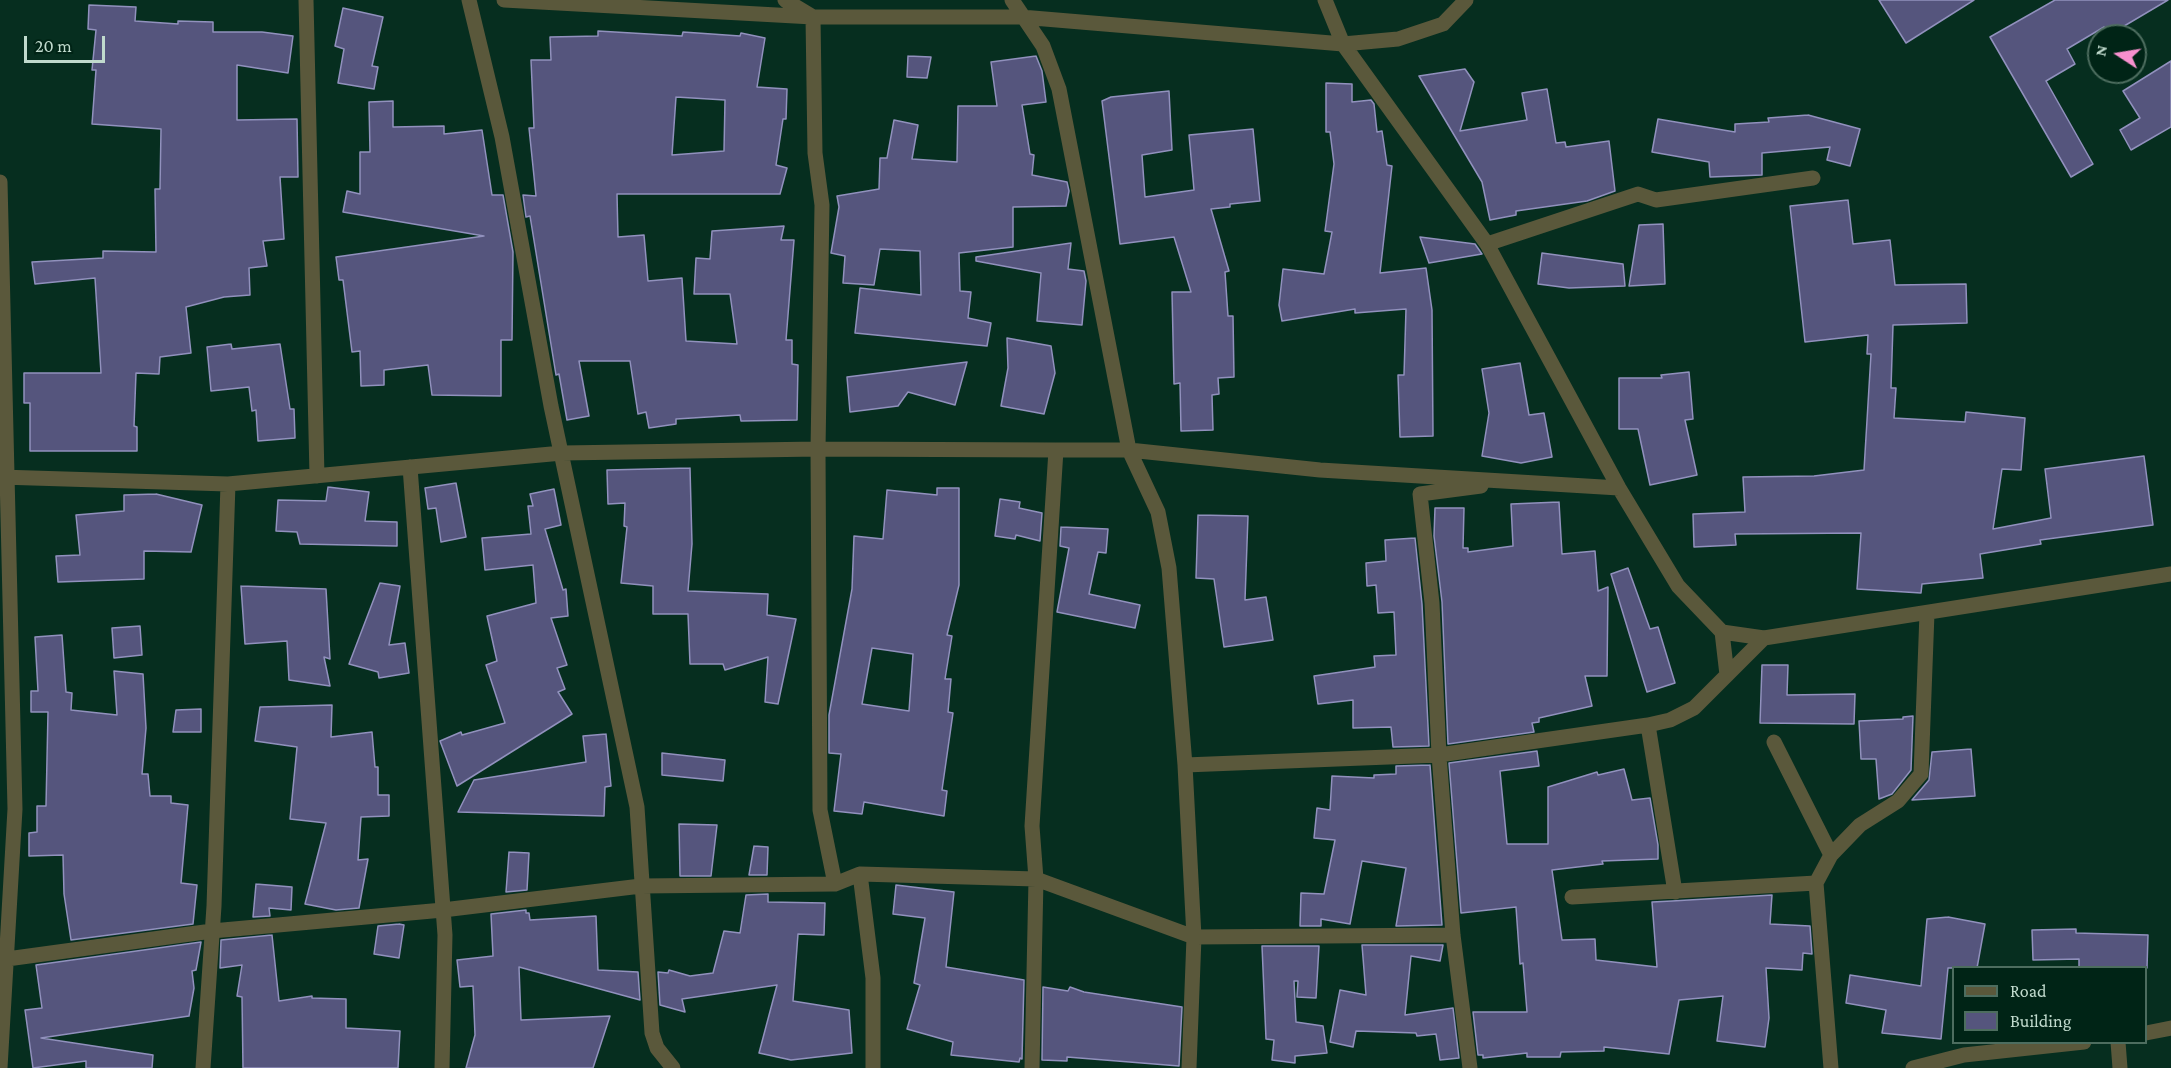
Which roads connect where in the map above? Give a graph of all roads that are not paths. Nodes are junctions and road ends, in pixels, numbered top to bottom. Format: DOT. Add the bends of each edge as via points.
graph roads {
  1 [pos="306,0"];
  2 [pos="469,0"];
  3 [pos="504,0"];
  4 [pos="785,0"];
  5 [pos="1012,0"];
  6 [pos="1325,0"];
  7 [pos="1466,0"];
  8 [pos="813,17"];
  9 [pos="1021,17"];
  10 [pos="1343,44"];
  11 [pos="1813,178"];
  12 [pos="0,182"];
  13 [pos="1487,244"];
  14 [pos="819,449"];
  15 [pos="1056,450"];
  16 [pos="1129,450"];
  17 [pos="562,453"];
  18 [pos="410,467"];
  19 [pos="317,476"];
  20 [pos="4,477"];
  21 [pos="1517,481"];
  22 [pos="228,484"];
  23 [pos="1619,488"];
  24 [pos="2171,574"];
  25 [pos="1927,613"];
  26 [pos="1722,632"];
  27 [pos="1764,638"];
  28 [pos="1727,675"];
  29 [pos="1648,725"];
  30 [pos="1774,742"];
  31 [pos="1439,755"];
  32 [pos="1185,765"];
  33 [pos="1831,855"];
  34 [pos="860,874"];
  35 [pos="1035,879"];
  36 [pos="1816,883"];
  37 [pos="835,884"];
  38 [pos="641,886"];
  39 [pos="1675,892"];
  40 [pos="1572,897"];
  41 [pos="443,910"];
  42 [pos="212,931"];
  43 [pos="1453,935"];
  44 [pos="1194,937"];
  45 [pos="7,959"];
  46 [pos="1,1027"];
  47 [pos="2171,1028"];
  48 [pos="2147,1033"];
  49 [pos="2066,1044"];
  50 [pos="2118,1044"];
  51 [pos="0,1068"];
  52 [pos="203,1068"];
  53 [pos="442,1068"];
  54 [pos="673,1068"];
  55 [pos="873,1068"];
  56 [pos="1032,1068"];
  57 [pos="1189,1068"];
  58 [pos="1470,1068"];
  59 [pos="1831,1068"];
  60 [pos="1913,1068"];
  61 [pos="2120,1068"];
  1 -- 19 [label="street"];
  2 -- 17 [label="street" via="502,137"];
  3 -- 8 [label="street"];
  4 -- 8 [label="street"];
  5 -- 9 [label="street"];
  6 -- 10 [label="street"];
  7 -- 10 [label="street" via="1443,24 1398,39"];
  8 -- 9 [label="street"];
  8 -- 14 [label="street" via="815,153 822,205"];
  9 -- 10 [label="street"];
  9 -- 16 [label="street" via="1043,46 1059,89"];
  10 -- 13 [label="street"];
  11 -- 13 [label="street" via="1656,201 1638,194"];
  12 -- 20 [label="street"];
  13 -- 23 [label="street"];
  14 -- 15 [label="street"];
  14 -- 17 [label="street"];
  14 -- 37 [label="street" via="820,810"];
  15 -- 16 [label="street"];
  15 -- 35 [label="street" via="1032,826"];
  16 -- 21 [label="street" via="1320,470"];
  16 -- 32 [label="street" via="1158,512 1169,568"];
  17 -- 18 [label="street"];
  17 -- 38 [label="street" via="637,807"];
  18 -- 19 [label="street"];
  18 -- 41 [label="street"];
  19 -- 22 [label="street"];
  20 -- 22 [label="street"];
  20 -- 45 [label="street" via="15,809"];
  21 -- 23 [label="street"];
  21 -- 31 [label="street" via="1420,494 1432,603"];
  22 -- 42 [label="street"];
  23 -- 26 [label="street" via="1678,586"];
  24 -- 25 [label="street"];
  25 -- 27 [label="street"];
  25 -- 33 [label="street" via="1921,774 1899,801 1860,825"];
  26 -- 27 [label="street"];
  26 -- 28 [label="street"];
  27 -- 28 [label="street"];
  28 -- 29 [label="street" via="1694,708"];
  29 -- 31 [label="street"];
  29 -- 39 [label="street"];
  30 -- 33 [label="street"];
  31 -- 32 [label="street"];
  31 -- 43 [label="street"];
  32 -- 44 [label="street"];
  33 -- 36 [label="street"];
  34 -- 35 [label="street"];
  34 -- 37 [label="street"];
  34 -- 55 [label="street" via="873,978"];
  35 -- 44 [label="street"];
  35 -- 56 [label="street"];
  36 -- 39 [label="street"];
  36 -- 59 [label="street"];
  37 -- 38 [label="street"];
  38 -- 41 [label="street"];
  38 -- 54 [label="street" via="651,1033"];
  39 -- 40 [label="street"];
  41 -- 42 [label="street"];
  41 -- 53 [label="street"];
  42 -- 45 [label="street"];
  42 -- 52 [label="street"];
  43 -- 44 [label="street"];
  43 -- 58 [label="street"];
  44 -- 57 [label="street"];
  45 -- 46 [label="street"];
  46 -- 51 [label="street"];
  47 -- 48 [label="street"];
  49 -- 60 [label="street" via="1964,1055"];
  50 -- 61 [label="street"];
}
